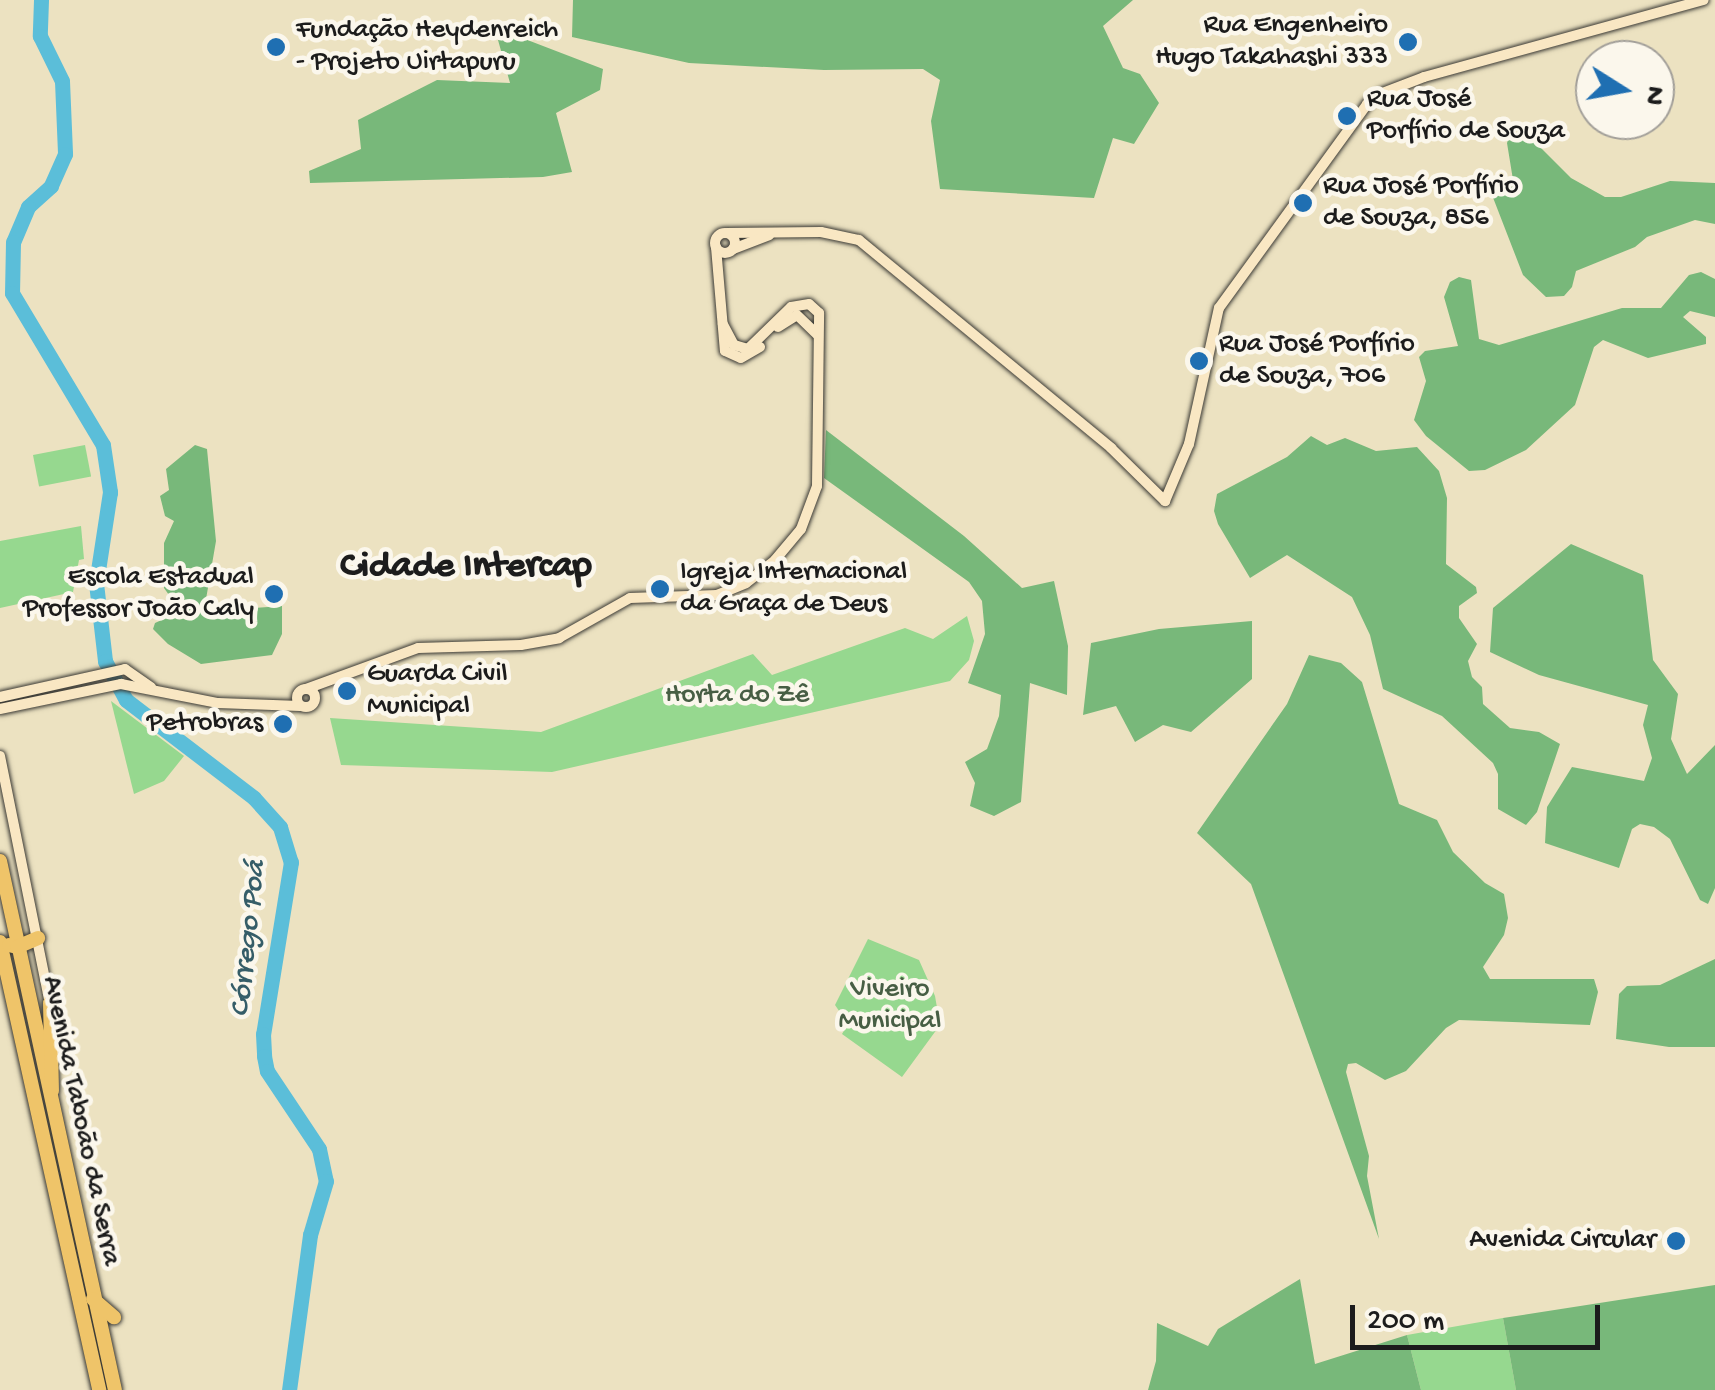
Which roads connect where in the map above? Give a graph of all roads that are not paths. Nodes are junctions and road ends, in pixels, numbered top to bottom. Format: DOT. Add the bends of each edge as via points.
graph roads {
  1 [pos="1704,0"];
  2 [pos="774,232"];
  3 [pos="727,233"];
  4 [pos="716,247"];
  5 [pos="731,250"];
  6 [pos="715,276"];
  7 [pos="723,324"];
  8 [pos="819,336"];
  9 [pos="103,681"];
  10 [pos="34,689"];
  11 [pos="21,692"];
  12 [pos="0,696"];
  13 [pos="36,702"];
  14 [pos="24,704"];
  15 [pos="0,710"];
  16 [pos="0,756"];
  17 [pos="0,862"];
  18 [pos="38,938"];
  19 [pos="0,941"];
  20 [pos="17,948"];
  21 [pos="50,1003"];
  22 [pos="50,1107"];
  23 [pos="93,1298"];
  24 [pos="114,1317"];
  25 [pos="99,1390"];
  26 [pos="116,1390"];
  1 -- 2 [label="main road" via="1424,77 1367,104 1219,308 1189,444 1165,502 1110,448 869,248 840,234"];
  2 -- 3 [label="main road"];
  2 -- 5 [label="main road"];
  3 -- 4 [label="main road" via="718,236"];
  3 -- 5 [label="main road" via="734,240"];
  4 -- 5 [label="main road"];
  4 -- 6 [label="main road"];
  5 -- 6 [label="main road"];
  6 -- 7 [label="main road"];
  7 -- 8 [label="main road" via="726,351 737,358 750,356 796,315"];
  7 -- 8 [label="main road" via="734,345 748,349 790,306 809,304 820,313"];
  8 -- 9 [label="main road" via="820,445 810,510 775,560 732,590 688,600 630,598 559,638 436,645 274,704 202,702 123,679"];
  9 -- 10 [label="main road"];
  9 -- 13 [label="main road"];
  10 -- 11 [label="main road"];
  10 -- 13 [label="main road" via="30,697"];
  11 -- 12 [label="main road"];
  11 -- 14 [label="main road"];
  13 -- 14 [label="main road"];
  14 -- 15 [label="main road"];
  16 -- 18 [label="main road"];
  17 -- 20 [label="highway, Avenida Taboão da Serra"];
  18 -- 20 [label="highway"];
  18 -- 21 [label="main road"];
  19 -- 20 [label="highway"];
  19 -- 25 [label="highway, Avenida Taboão da Serra"];
  20 -- 22 [label="highway, Avenida Taboão da Serra"];
  21 -- 22 [label="highway"];
  22 -- 23 [label="highway, Avenida Taboão da Serra"];
  23 -- 24 [label="highway"];
  23 -- 26 [label="highway, Avenida Taboão da Serra"];
}
